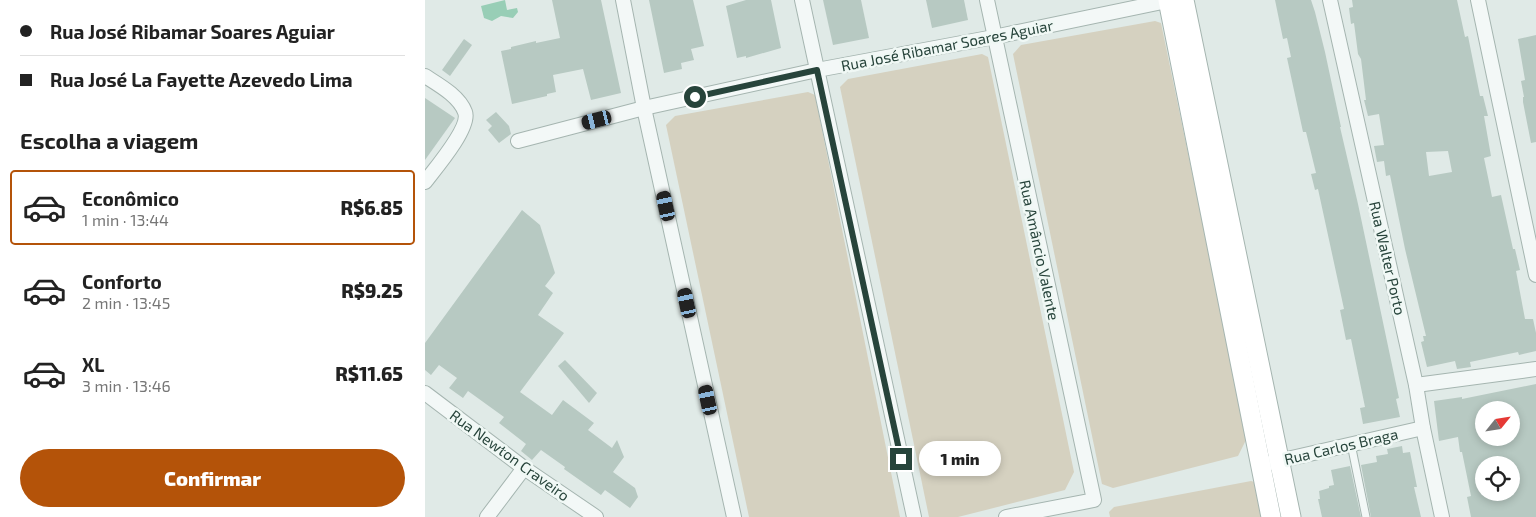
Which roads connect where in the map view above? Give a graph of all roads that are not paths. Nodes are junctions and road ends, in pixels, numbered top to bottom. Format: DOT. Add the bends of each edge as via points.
graph roads {
  1 [pos="623,0"];
  2 [pos="802,0"];
  3 [pos="987,0"];
  4 [pos="1173,0"];
  5 [pos="1330,0"];
  6 [pos="1478,0"];
  7 [pos="995,37"];
  8 [pos="817,70"];
  9 [pos="425,76"];
  10 [pos="644,108"];
  11 [pos="518,141"];
  12 [pos="425,182"];
  13 [pos="1536,275"];
  14 [pos="1536,369"];
  15 [pos="1416,385"];
  16 [pos="425,393"];
  17 [pos="1423,428"];
  18 [pos="1351,444"];
  19 [pos="1278,460"];
  20 [pos="1260,465"];
  21 [pos="524,468"];
  22 [pos="487,517"];
  23 [pos="596,517"];
  24 [pos="733,517"];
  25 [pos="913,517"];
  26 [pos="1006,517"];
  27 [pos="1271,517"];
  28 [pos="1291,517"];
  29 [pos="1366,517"];
  30 [pos="1442,517"];
  1 -- 10 [label="street"];
  2 -- 8 [label="street"];
  3 -- 7 [label="street, Rua Amâncio Valente"];
  4 -- 7 [label="street, Rua José Ribamar Soares Aguiar"];
  4 -- 19 [label="main road"];
  4 -- 20 [label="main road"];
  5 -- 15 [label="street, Rua Walter Porto"];
  6 -- 13 [label="street"];
  7 -- 8 [label="street, Rua José Ribamar Soares Aguiar"];
  7 -- 26 [label="street, Rua Amâncio Valente" via="1094,500"];
  8 -- 10 [label="street, Rua José Ribamar Soares Aguiar"];
  8 -- 25 [label="street"];
  9 -- 12 [label="street" via="461,105 466,114 460,134"];
  10 -- 11 [label="street, Rua José Ribamar Soares Aguiar"];
  10 -- 24 [label="street"];
  14 -- 15 [label="street"];
  15 -- 17 [label="street, Rua Walter Porto"];
  16 -- 21 [label="street, Rua Newton Craveiro"];
  17 -- 18 [label="street, Rua Carlos Braga"];
  17 -- 30 [label="street, Rua Walter Porto"];
  18 -- 19 [label="street, Rua Carlos Braga"];
  18 -- 29 [label="lane"];
  19 -- 20 [label="street, Rua Carlos Braga"];
  19 -- 28 [label="main road"];
  20 -- 27 [label="main road"];
  21 -- 22 [label="street"];
  21 -- 23 [label="street, Rua Newton Craveiro"];
}
